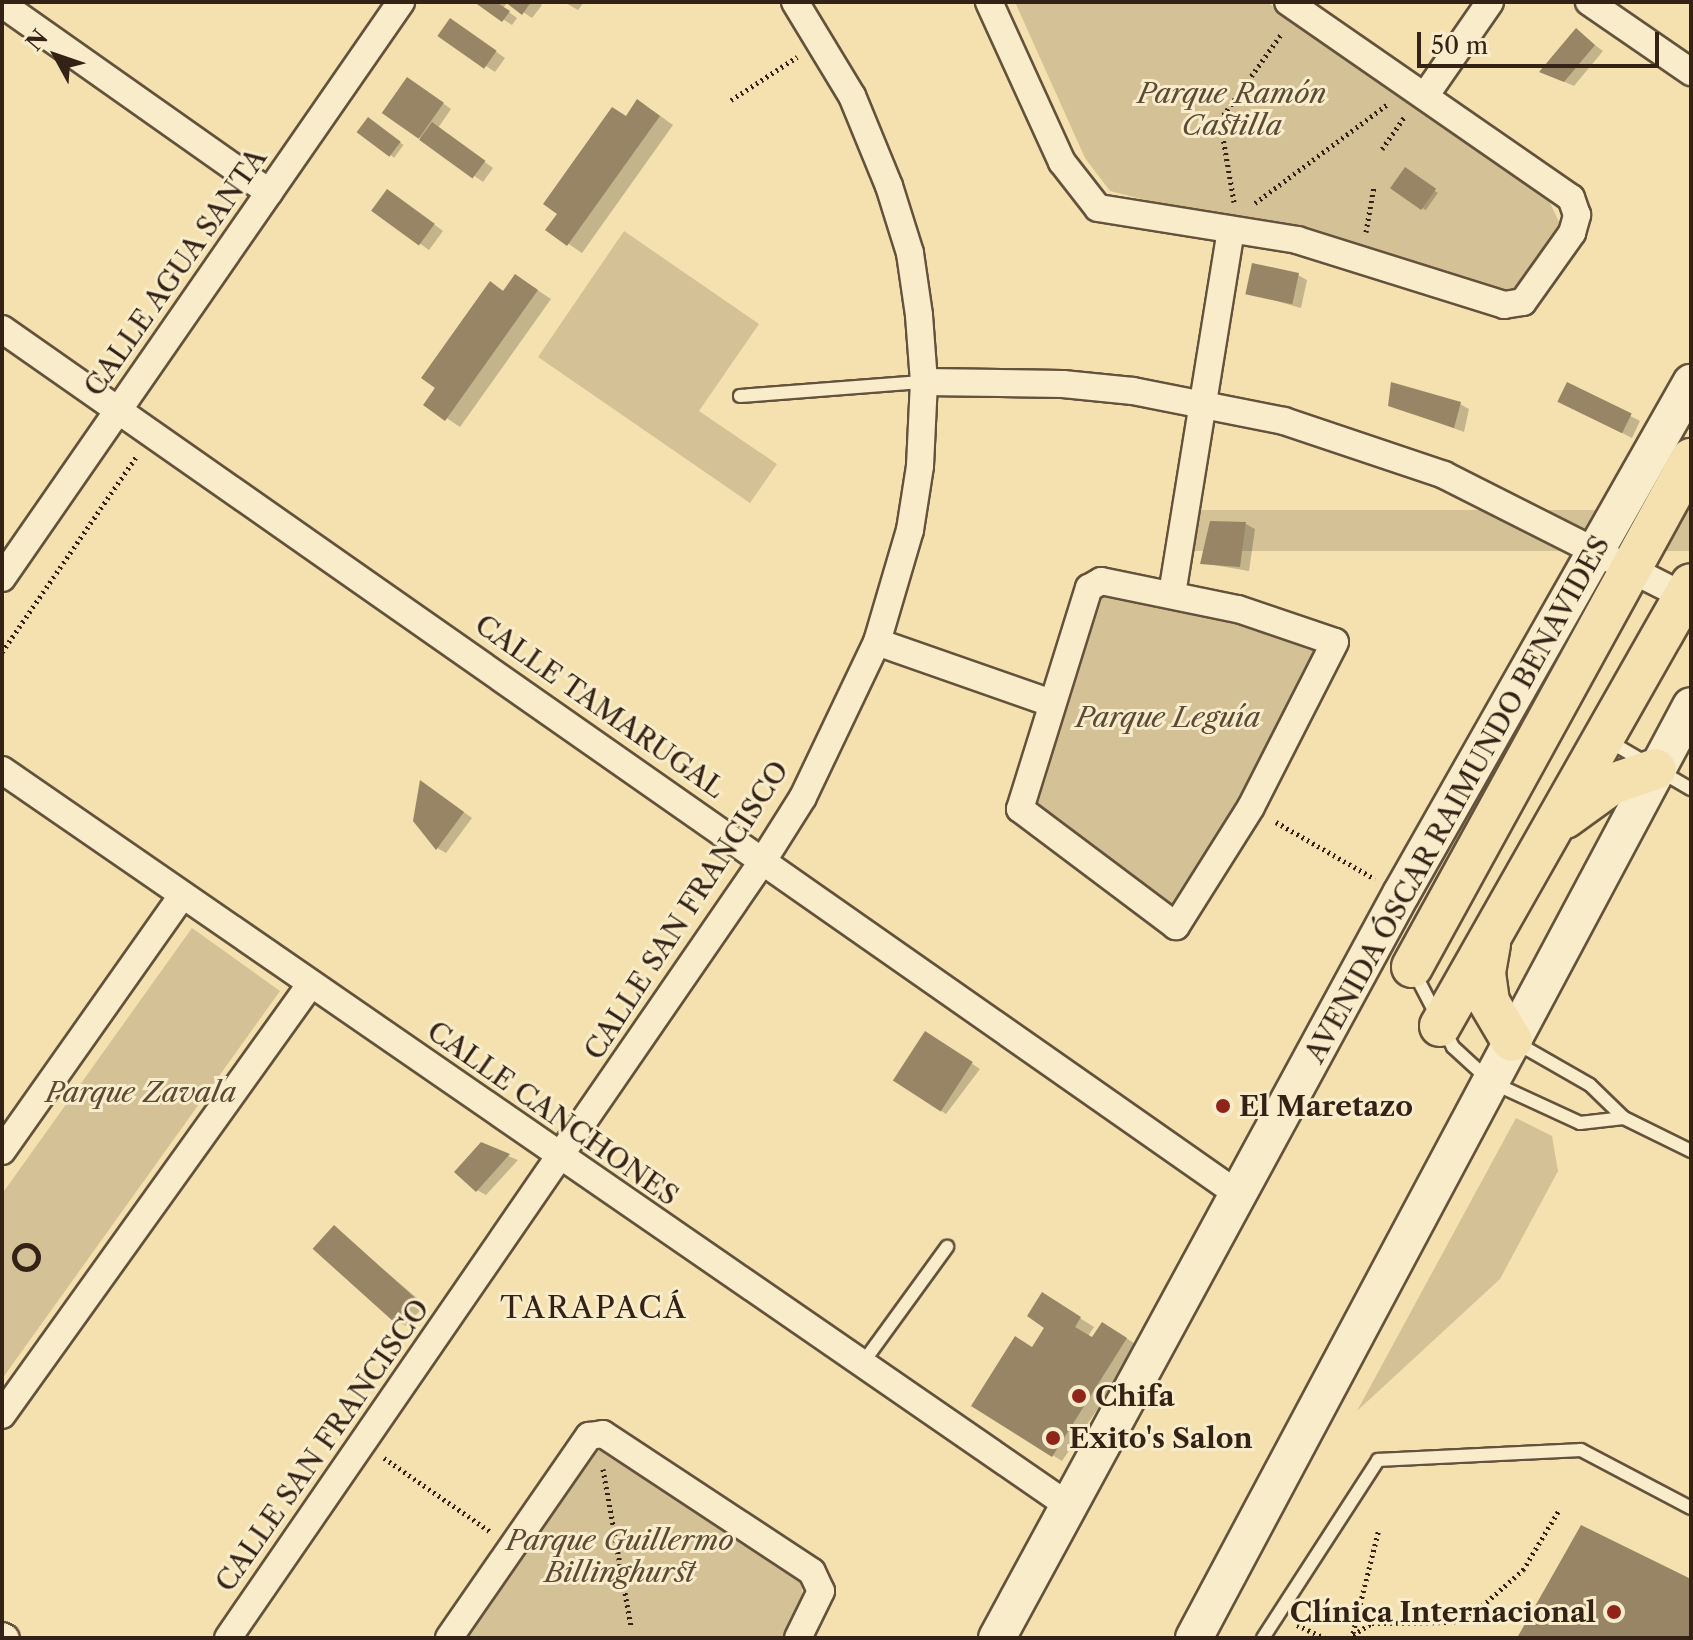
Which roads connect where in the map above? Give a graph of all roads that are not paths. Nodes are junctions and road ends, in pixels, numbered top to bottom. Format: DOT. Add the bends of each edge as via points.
graph roads {
  1 [pos="401,2"];
  2 [pos="795,2"];
  3 [pos="989,2"];
  4 [pos="1490,2"];
  5 [pos="1589,2"];
  6 [pos="2,4"];
  7 [pos="1294,6"];
  8 [pos="1691,72"];
  9 [pos="1415,96"];
  10 [pos="269,192"];
  11 [pos="1235,222"];
  12 [pos="2,329"];
  13 [pos="924,382"];
  14 [pos="1689,393"];
  15 [pos="740,396"];
  16 [pos="1202,402"];
  17 [pos="118,410"];
  18 [pos="1691,459"];
  19 [pos="1595,552"];
  20 [pos="1629,570"];
  21 [pos="2,578"];
  22 [pos="1688,590"];
  23 [pos="1172,594"];
  24 [pos="877,642"];
  25 [pos="1051,703"];
  26 [pos="1691,706"];
  27 [pos="1503,713"];
  28 [pos="1604,739"];
  29 [pos="1656,769"];
  30 [pos="2,770"];
  31 [pos="1691,789"];
  32 [pos="1501,803"];
  33 [pos="1554,829"];
  34 [pos="764,859"];
  35 [pos="182,896"];
  36 [pos="1501,918"];
  37 [pos="1412,967"];
  38 [pos="310,985"];
  39 [pos="1440,1026"];
  40 [pos="1512,1041"];
  41 [pos="1491,1082"];
  42 [pos="1624,1118"];
  43 [pos="2,1151"];
  44 [pos="1691,1151"];
  45 [pos="559,1157"];
  46 [pos="1238,1194"];
  47 [pos="947,1247"];
  48 [pos="862,1364"];
  49 [pos="2,1415"];
  50 [pos="1069,1506"];
  51 [pos="1691,1508"];
  52 [pos="228,1638"];
  53 [pos="449,1638"];
  54 [pos="798,1638"];
  55 [pos="997,1638"];
  56 [pos="1194,1638"];
  57 [pos="1263,1638"];
  1 -- 10 [label="street, CALLE AGUA SANTA"];
  2 -- 13 [label="street, CALLE SAN FRANCISCO" via="852,96 901,226 919,315"];
  3 -- 11 [label="street" via="1062,162 1098,208"];
  4 -- 9 [label="street"];
  5 -- 8 [label="street"];
  6 -- 10 [label="street"];
  7 -- 9 [label="street"];
  9 -- 11 [label="street" via="1571,198 1577,215 1572,233 1523,302 1514,307"];
  10 -- 17 [label="street, CALLE AGUA SANTA"];
  11 -- 16 [label="street"];
  12 -- 17 [label="street, CALLE TAMARUGAL"];
  13 -- 15 [label="lane"];
  13 -- 16 [label="street" via="1063,384"];
  13 -- 24 [label="street, CALLE SAN FRANCISCO" via="910,530"];
  14 -- 19 [label="main road, AVENIDA ÓSCAR RAIMUNDO BENAVIDES"];
  16 -- 19 [label="street" via="1311,429 1444,475"];
  16 -- 23 [label="street"];
  17 -- 21 [label="street, CALLE AGUA SANTA"];
  17 -- 34 [label="street, CALLE TAMARUGAL"];
  18 -- 20 [label="main road, AVENIDA ÓSCAR RAIMUNDO BENAVIDES"];
  19 -- 20 [label="street"];
  19 -- 27 [label="main road, AVENIDA ÓSCAR RAIMUNDO BENAVIDES"];
  20 -- 22 [label="street"];
  20 -- 32 [label="main road, AVENIDA ÓSCAR RAIMUNDO BENAVIDES"];
  22 -- 28 [label="main road"];
  23 -- 25 [label="street" via="1093,583"];
  23 -- 25 [label="street" via="1238,609 1335,642 1251,807 1182,923 1167,924 1023,816 1022,801"];
  24 -- 25 [label="street"];
  24 -- 34 [label="street, CALLE SAN FRANCISCO" via="803,797"];
  26 -- 29 [label="main road"];
  27 -- 32 [label="main road"];
  27 -- 46 [label="main road, AVENIDA ÓSCAR RAIMUNDO BENAVIDES"];
  28 -- 29 [label="lane"];
  28 -- 33 [label="main road"];
  29 -- 31 [label="lane"];
  29 -- 33 [label="main road" via="1612,784"];
  29 -- 40 [label="main road"];
  30 -- 35 [label="street, CALLE CANCHONES"];
  32 -- 37 [label="main road, AVENIDA ÓSCAR RAIMUNDO BENAVIDES"];
  33 -- 36 [label="main road"];
  34 -- 45 [label="street, CALLE SAN FRANCISCO"];
  34 -- 46 [label="street, CALLE TAMARUGAL"];
  35 -- 38 [label="street, CALLE CANCHONES"];
  35 -- 43 [label="street"];
  36 -- 39 [label="main road"];
  36 -- 40 [label="main road" via="1485,973 1496,1020"];
  37 -- 39 [label="lane"];
  38 -- 45 [label="street, CALLE CANCHONES"];
  38 -- 49 [label="street"];
  39 -- 41 [label="lane" via="1453,1047"];
  40 -- 41 [label="main road"];
  40 -- 42 [label="lane" via="1590,1085"];
  41 -- 42 [label="lane" via="1580,1123"];
  41 -- 56 [label="main road"];
  42 -- 44 [label="lane"];
  45 -- 48 [label="street, CALLE CANCHONES"];
  45 -- 52 [label="street, CALLE SAN FRANCISCO"];
  46 -- 50 [label="main road, AVENIDA ÓSCAR RAIMUNDO BENAVIDES"];
  47 -- 48 [label="lane"];
  48 -- 50 [label="street, CALLE CANCHONES"];
  50 -- 55 [label="main road, AVENIDA ÓSCAR RAIMUNDO BENAVIDES"];
  51 -- 57 [label="lane" via="1581,1450 1378,1460"];
  53 -- 54 [label="street" via="589,1436 603,1434 812,1572 821,1591"];
}
